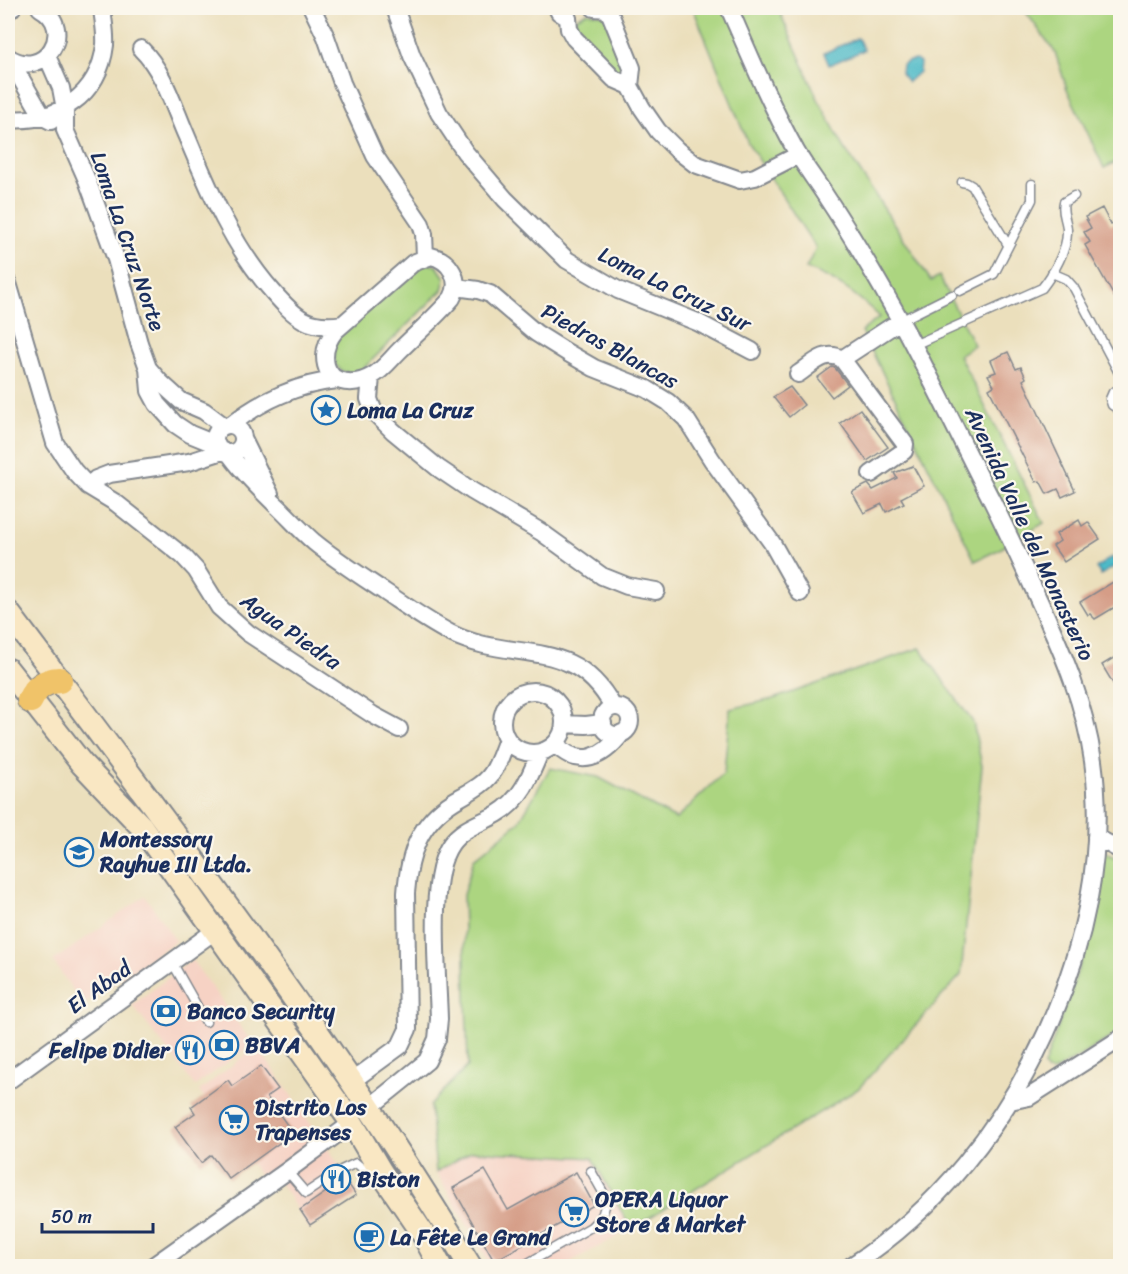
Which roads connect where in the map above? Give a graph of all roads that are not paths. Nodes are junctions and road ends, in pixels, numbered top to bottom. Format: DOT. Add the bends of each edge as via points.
graph roads {
  1 [pos="12,8"];
  2 [pos="40,8"];
  3 [pos="102,8"];
  4 [pos="312,8"];
  5 [pos="394,8"];
  6 [pos="600,8"];
  7 [pos="729,8"];
  8 [pos="8,11"];
  9 [pos="562,13"];
  10 [pos="56,14"];
  11 [pos="141,49"];
  12 [pos="47,56"];
  13 [pos="8,58"];
  14 [pos="630,86"];
  15 [pos="65,109"];
  16 [pos="43,117"];
  17 [pos="8,119"];
  18 [pos="65,130"];
  19 [pos="798,155"];
  20 [pos="962,182"];
  21 [pos="1032,184"];
  22 [pos="1074,196"];
  23 [pos="1008,245"];
  24 [pos="425,257"];
  25 [pos="1052,273"];
  26 [pos="8,283"];
  27 [pos="456,287"];
  28 [pos="303,321"];
  29 [pos="900,321"];
  30 [pos="343,324"];
  31 [pos="914,345"];
  32 [pos="752,351"];
  33 [pos="325,357"];
  34 [pos="842,359"];
  35 [pos="148,368"];
  36 [pos="798,375"];
  37 [pos="1120,375"];
  38 [pos="370,377"];
  39 [pos="340,381"];
  40 [pos="301,387"];
  41 [pos="1120,389"];
  42 [pos="1120,410"];
  43 [pos="374,412"];
  44 [pos="235,431"];
  45 [pos="223,450"];
  46 [pos="871,474"];
  47 [pos="88,486"];
  48 [pos="274,503"];
  49 [pos="656,591"];
  50 [pos="800,593"];
  51 [pos="8,612"];
  52 [pos="8,670"];
  53 [pos="59,680"];
  54 [pos="30,700"];
  55 [pos="613,707"];
  56 [pos="603,723"];
  57 [pos="564,724"];
  58 [pos="399,729"];
  59 [pos="622,734"];
  60 [pos="507,739"];
  61 [pos="548,748"];
  62 [pos="1096,837"];
  63 [pos="1120,850"];
  64 [pos="216,930"];
  65 [pos="172,962"];
  66 [pos="206,1022"];
  67 [pos="1120,1040"];
  68 [pos="8,1081"];
  69 [pos="352,1081"];
  70 [pos="1010,1101"];
  71 [pos="370,1107"];
  72 [pos="352,1122"];
  73 [pos="287,1171"];
  74 [pos="591,1171"];
  75 [pos="381,1172"];
  76 [pos="153,1266"];
  77 [pos="440,1266"];
  78 [pos="470,1266"];
  79 [pos="523,1266"];
  80 [pos="851,1266"];
  1 -- 8 [label="street"];
  2 -- 10 [label="street"];
  3 -- 15 [label="street" via="105,43 98,69 81,95"];
  4 -- 24 [label="street" via="375,156 422,224"];
  5 -- 32 [label="street, Loma La Cruz Sur" via="439,113 465,152 505,199 567,260 618,290 697,322"];
  6 -- 9 [label="street"];
  6 -- 14 [label="street" via="632,68"];
  7 -- 19 [label="street, Avenida Valle del Monasterio" via="766,95"];
  9 -- 14 [label="street" via="574,38 614,79"];
  10 -- 12 [label="street" via="56,42"];
  11 -- 28 [label="street" via="157,69 209,189 241,249 266,284"];
  12 -- 13 [label="street" via="24,64"];
  12 -- 15 [label="street, Loma La Cruz Norte"];
  13 -- 16 [label="street, Loma La Cruz Norte"];
  14 -- 19 [label="street" via="658,131 695,164 740,180"];
  15 -- 16 [label="street"];
  15 -- 18 [label="street, Loma La Cruz Norte"];
  16 -- 17 [label="street"];
  16 -- 18 [label="street, Loma La Cruz Norte"];
  18 -- 35 [label="street, Loma La Cruz Norte" via="116,259"];
  19 -- 29 [label="street, Avenida Valle del Monasterio"];
  20 -- 23 [label="lane" via="972,186"];
  21 -- 23 [label="lane" via="1032,200"];
  22 -- 25 [label="lane" via="1064,202 1062,209 1067,236"];
  23 -- 29 [label="lane" via="994,274"];
  24 -- 27 [label="street" via="438,257 445,262 453,272"];
  24 -- 30 [label="street"];
  25 -- 31 [label="lane" via="1042,288"];
  25 -- 37 [label="lane" via="1074,288"];
  26 -- 47 [label="street, Agua Piedra" via="55,442"];
  27 -- 38 [label="street" via="447,304"];
  27 -- 50 [label="street, Piedras Blancas" via="490,294 568,353 656,394 673,406 772,543"];
  28 -- 30 [label="street" via="321,326"];
  28 -- 33 [label="street"];
  29 -- 31 [label="street, Avenida Valle del Monasterio"];
  29 -- 34 [label="street"];
  30 -- 33 [label="street" via="331,337"];
  31 -- 62 [label="street, Avenida Valle del Monasterio" via="1010,536 1076,687 1093,762"];
  33 -- 39 [label="street" via="331,375"];
  33 -- 40 [label="street"];
  34 -- 36 [label="street" via="827,355"];
  34 -- 46 [label="street" via="905,444 904,451"];
  35 -- 44 [label="street, Loma La Cruz Norte" via="181,401"];
  35 -- 45 [label="street, Loma La Cruz Norte" via="150,391 165,415 190,434"];
  38 -- 39 [label="street" via="356,382"];
  38 -- 43 [label="street" via="369,399"];
  39 -- 40 [label="street"];
  39 -- 43 [label="street"];
  40 -- 44 [label="street" via="282,396"];
  41 -- 42 [label="lane" via="1110,399"];
  43 -- 49 [label="street" via="438,468 541,532 602,576"];
  44 -- 45 [label="street" via="240,448"];
  44 -- 45 [label="street" via="217,432"];
  44 -- 48 [label="street, Loma La Cruz Norte"];
  45 -- 47 [label="street" via="189,462 109,474"];
  45 -- 48 [label="street, Loma La Cruz Norte"];
  47 -- 58 [label="street, Agua Piedra" via="183,556 219,607 248,633"];
  48 -- 55 [label="street, Loma La Cruz Norte" via="332,556 428,620 487,647 565,660 589,677"];
  51 -- 53 [label="main road"];
  52 -- 54 [label="main road"];
  53 -- 54 [label="main road" via="40,686"];
  53 -- 69 [label="main road"];
  54 -- 64 [label="main road" via="82,764 141,826"];
  55 -- 56 [label="street" via="604,715"];
  55 -- 59 [label="street" via="624,709 630,716 630,725"];
  56 -- 57 [label="street"];
  56 -- 59 [label="street" via="611,734"];
  57 -- 60 [label="street" via="562,710 550,696 536,691 522,693 504,711 502,721"];
  57 -- 61 [label="street" via="562,734"];
  59 -- 61 [label="street" via="598,756 571,756"];
  60 -- 61 [label="street" via="524,751"];
  60 -- 69 [label="street" via="489,777 434,816 417,841 407,873 406,893 408,1029 399,1046"];
  61 -- 71 [label="street" via="512,803 452,843 442,864 436,897 437,1039 427,1061"];
  62 -- 63 [label="street"];
  62 -- 70 [label="street, Avenida Valle del Monasterio" via="1090,893 1073,962 1047,1031"];
  64 -- 65 [label="street, El Abad"];
  64 -- 72 [label="main road"];
  65 -- 66 [label="lane"];
  65 -- 68 [label="street, El Abad"];
  67 -- 70 [label="street" via="1029,1097"];
  69 -- 71 [label="main road"];
  70 -- 80 [label="street, Avenida Valle del Monasterio" via="931,1202 883,1245"];
  71 -- 78 [label="main road"];
  72 -- 73 [label="street"];
  72 -- 75 [label="main road"];
  73 -- 75 [label="lane" via="306,1193 356,1163"];
  73 -- 76 [label="street"];
  74 -- 79 [label="lane" via="604,1194 602,1216 591,1227"];
  75 -- 77 [label="main road"];
}
